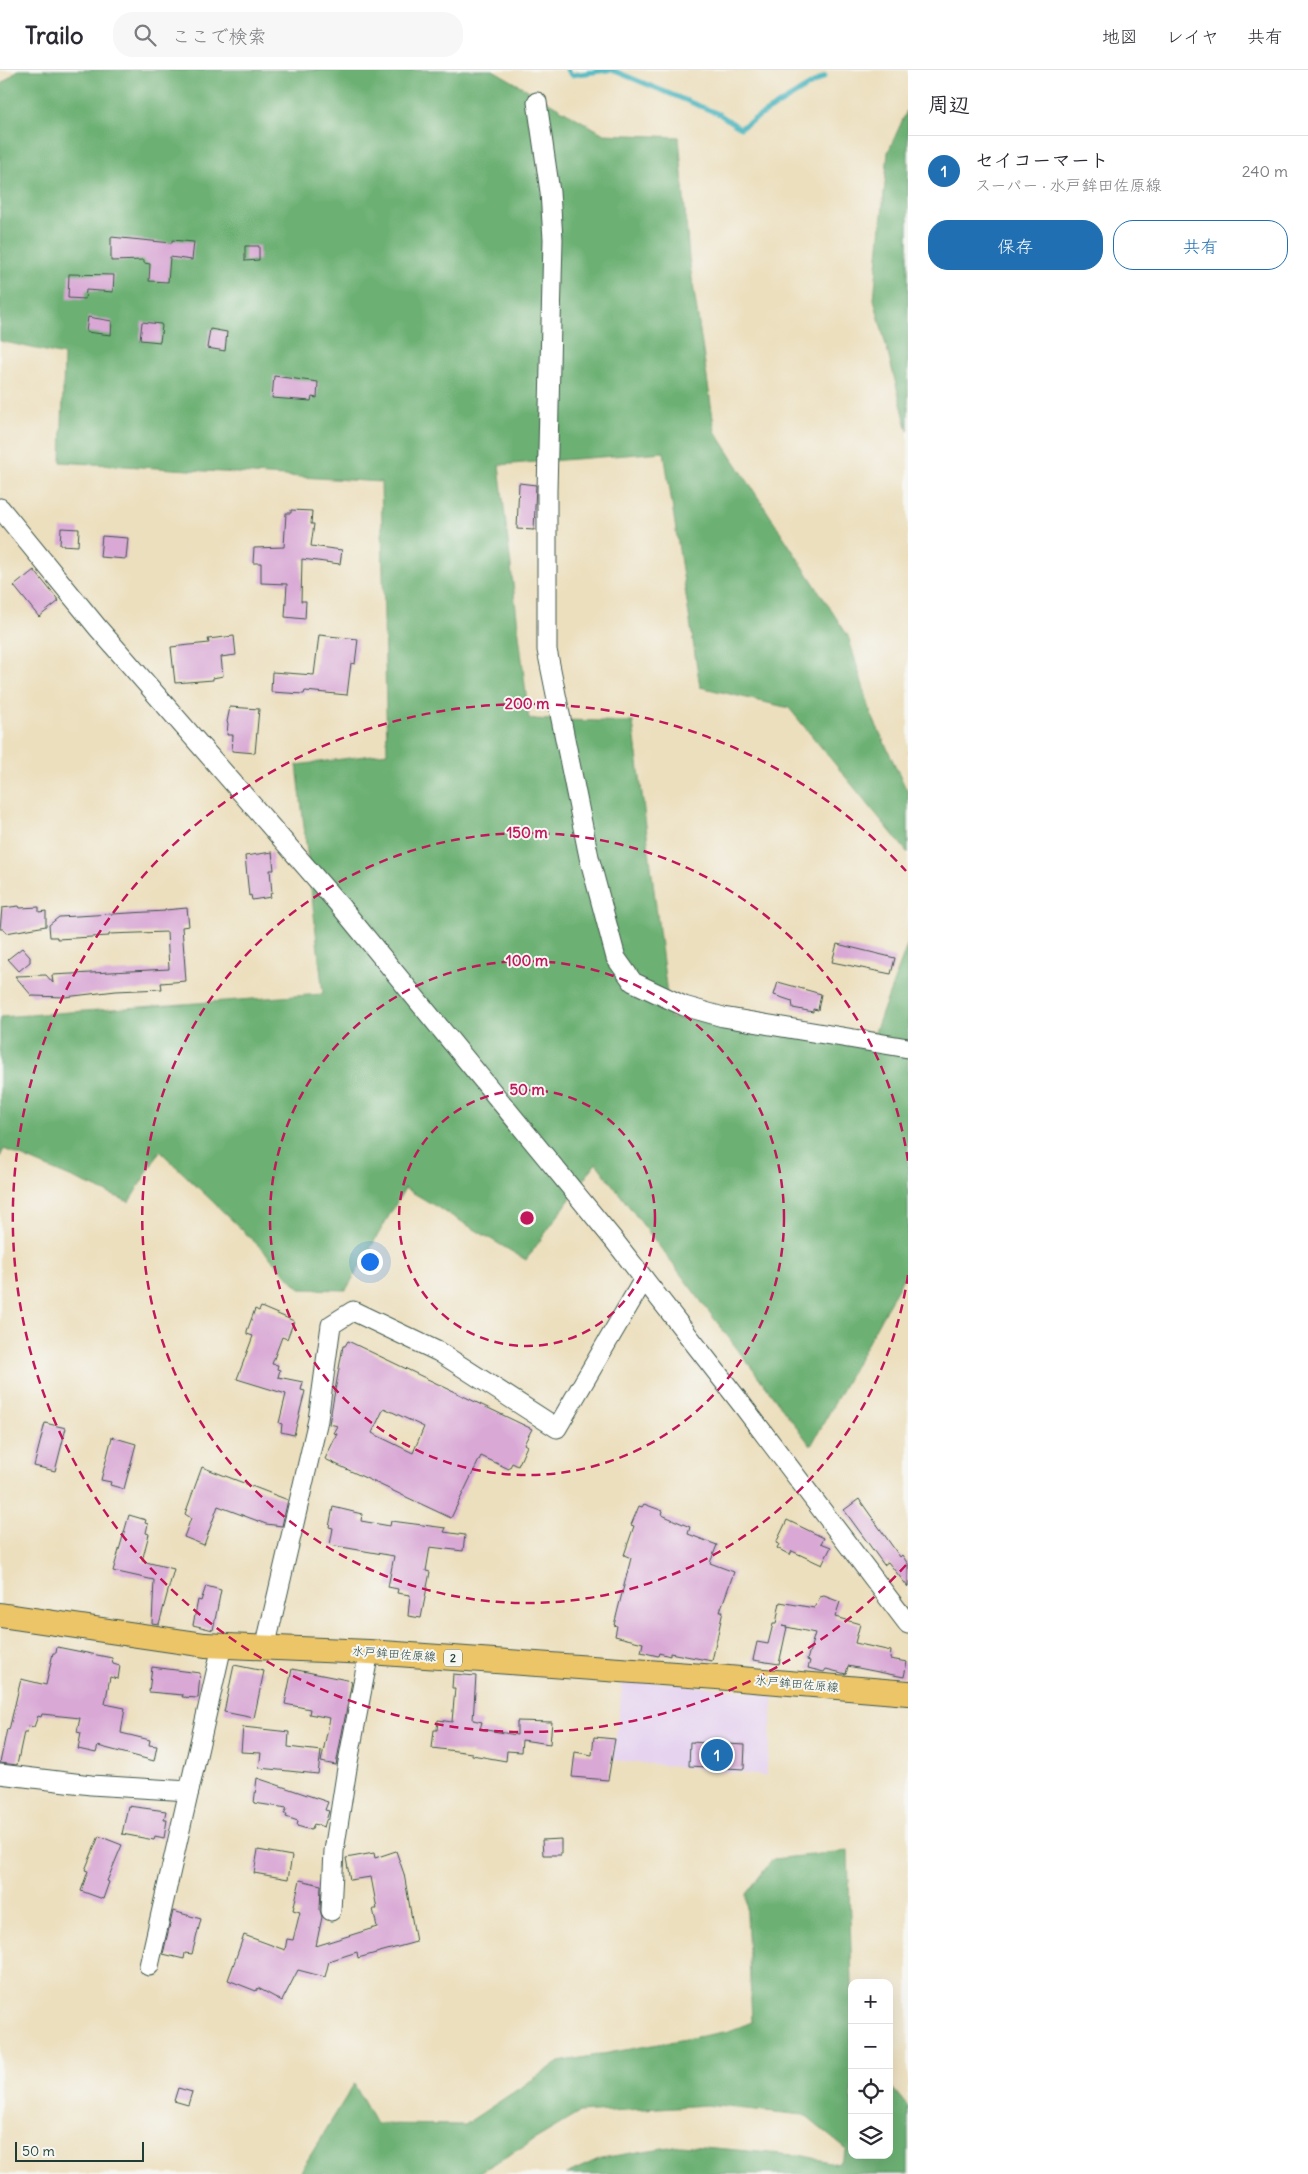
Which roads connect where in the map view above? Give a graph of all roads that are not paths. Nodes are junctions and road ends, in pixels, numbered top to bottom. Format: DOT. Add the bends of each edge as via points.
graph roads {
  1 [pos="537,102"];
  2 [pos="0,508"];
  3 [pos="908,1048"];
  4 [pos="644,1279"];
  5 [pos="0,1615"];
  6 [pos="908,1624"];
  7 [pos="222,1646"];
  8 [pos="265,1648"];
  9 [pos="369,1652"];
  10 [pos="908,1693"];
  11 [pos="0,1774"];
  12 [pos="189,1791"];
  13 [pos="331,1911"];
  14 [pos="148,1966"];
  1 -- 3 [label="street" via="553,239 547,650 589,857 616,958 633,982 684,1006 723,1017"];
  2 -- 4 [label="street" via="98,628 341,908"];
  4 -- 6 [label="street"];
  4 -- 8 [label="street" via="557,1428 439,1352 354,1311 332,1325 318,1420"];
  5 -- 7 [label="main road, 水戸鉾田佐原線 / 2"];
  7 -- 8 [label="main road, 水戸鉾田佐原線 / 2"];
  7 -- 12 [label="street"];
  8 -- 9 [label="main road, 水戸鉾田佐原線 / 2"];
  9 -- 10 [label="main road, 水戸鉾田佐原線 / 2"];
  9 -- 13 [label="street" via="334,1851"];
  11 -- 12 [label="street" via="91,1785"];
  12 -- 14 [label="street"];
}
